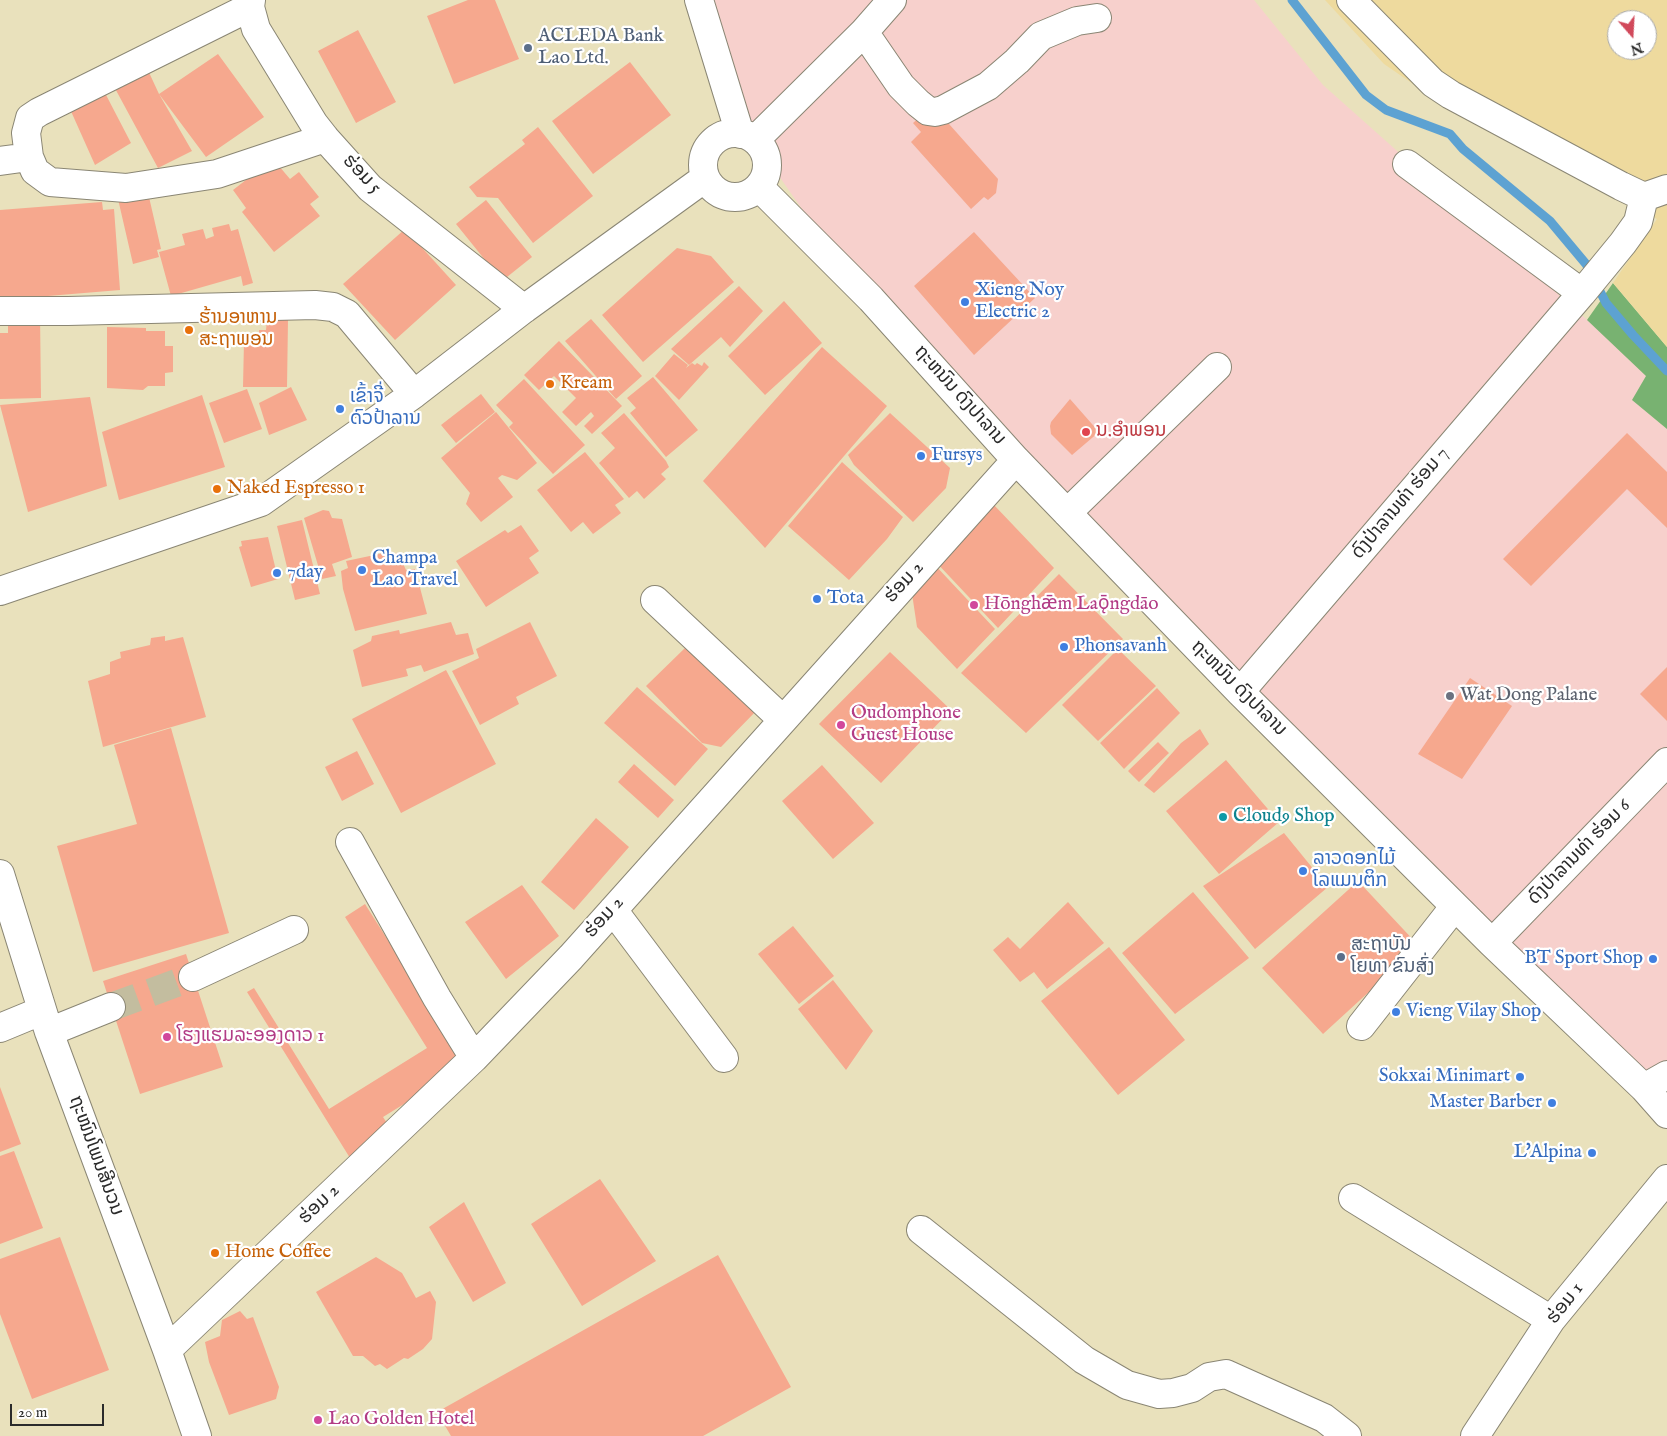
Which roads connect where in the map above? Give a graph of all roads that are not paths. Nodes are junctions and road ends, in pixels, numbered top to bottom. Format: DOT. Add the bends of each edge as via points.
graph roads {
  1 [pos="699,0"];
  2 [pos="892,0"];
  3 [pos="1351,0"];
  4 [pos="251,4"];
  5 [pos="1097,18"];
  6 [pos="864,32"];
  7 [pos="747,137"];
  8 [pos="325,138"];
  9 [pos="29,157"];
  10 [pos="0,161"];
  11 [pos="1407,164"];
  12 [pos="705,178"];
  13 [pos="759,187"];
  14 [pos="1656,193"];
  15 [pos="1582,293"];
  16 [pos="524,309"];
  17 [pos="0,311"];
  18 [pos="1217,367"];
  19 [pos="414,394"];
  20 [pos="1016,460"];
  21 [pos="1067,513"];
  22 [pos="0,591"];
  23 [pos="655,600"];
  24 [pos="1240,692"];
  25 [pos="783,720"];
  26 [pos="1667,762"];
  27 [pos="350,842"];
  28 [pos="0,874"];
  29 [pos="1455,906"];
  30 [pos="613,910"];
  31 [pos="294,930"];
  32 [pos="1492,943"];
  33 [pos="193,977"];
  34 [pos="111,1007"];
  35 [pos="45,1022"];
  36 [pos="1362,1026"];
  37 [pos="0,1028"];
  38 [pos="474,1058"];
  39 [pos="724,1058"];
  40 [pos="1667,1075"];
  41 [pos="1644,1088"];
  42 [pos="1667,1114"];
  43 [pos="1667,1180"];
  44 [pos="1353,1198"];
  45 [pos="921,1230"];
  46 [pos="1551,1320"];
  47 [pos="167,1350"];
  48 [pos="197,1436"];
  49 [pos="1346,1436"];
  50 [pos="1475,1436"];
  1 -- 7 [label="street"];
  2 -- 6 [label="street"];
  3 -- 14 [label="street" via="1433,83 1450,95 1621,186"];
  4 -- 8 [label="street, ຮ່ອມ 5" via="256,29"];
  4 -- 9 [label="street" via="30,118 26,133"];
  5 -- 6 [label="street" via="1077,21 1041,36 988,86 935,112 928,111 901,86"];
  6 -- 7 [label="street"];
  7 -- 12 [label="street" via="730,134 712,142 703,159"];
  7 -- 13 [label="street" via="762,146 768,162"];
  8 -- 9 [label="street" via="218,174 126,188 50,182 35,172"];
  8 -- 16 [label="street, ຮ່ອມ 5" via="370,188"];
  9 -- 10 [label="street"];
  11 -- 15 [label="street"];
  12 -- 13 [label="street" via="725,196 743,197"];
  12 -- 16 [label="street"];
  13 -- 20 [label="street, ຖະຫນົນ ດົງປາລານ" via="871,300"];
  14 -- 15 [label="street, ດົງປ່າລານທ່າ ຮ່ອມ 7" via="1638,222"];
  15 -- 24 [label="street, ດົງປ່າລານທ່າ ຮ່ອມ 7"];
  16 -- 19 [label="street"];
  17 -- 19 [label="street" via="333,306 347,314"];
  18 -- 21 [label="street"];
  19 -- 22 [label="street" via="261,502"];
  20 -- 21 [label="street, ຖະຫນົນ ດົງປາລານ"];
  20 -- 25 [label="street, ຮ່ອມ 2"];
  21 -- 24 [label="street, ຖະຫນົນ ດົງປາລານ"];
  23 -- 25 [label="street"];
  24 -- 29 [label="street, ຖະຫນົນ ດົງປາລານ"];
  25 -- 30 [label="street, ຮ່ອມ 2"];
  26 -- 32 [label="street, ດົງປ່າລານທ່າ ຮ່ອມ 6"];
  27 -- 38 [label="street"];
  28 -- 35 [label="street, ຖະໜົນໂພນສີນວນ"];
  29 -- 32 [label="street, ຖະຫນົນ ດົງປາລານ"];
  29 -- 36 [label="street"];
  30 -- 38 [label="street, ຮ່ອມ 2"];
  30 -- 39 [label="street"];
  31 -- 33 [label="street"];
  32 -- 41 [label="street, ຖະຫນົນ ດົງປາລານ"];
  34 -- 35 [label="street"];
  35 -- 37 [label="street"];
  35 -- 47 [label="street, ຖະໜົນໂພນສີນວນ"];
  38 -- 47 [label="street, ຮ່ອມ 2"];
  40 -- 41 [label="street"];
  41 -- 42 [label="street, ຖະຫນົນ ດົງປາລານ"];
  43 -- 46 [label="street, ຮ່ອມ 1"];
  44 -- 46 [label="street"];
  45 -- 49 [label="street" via="1084,1360 1127,1385 1158,1394 1172,1393 1226,1374 1324,1418"];
  46 -- 50 [label="street, ຮ່ອມ 1"];
  47 -- 48 [label="street, ຖະໜົນໂພນສີນວນ"];
}
